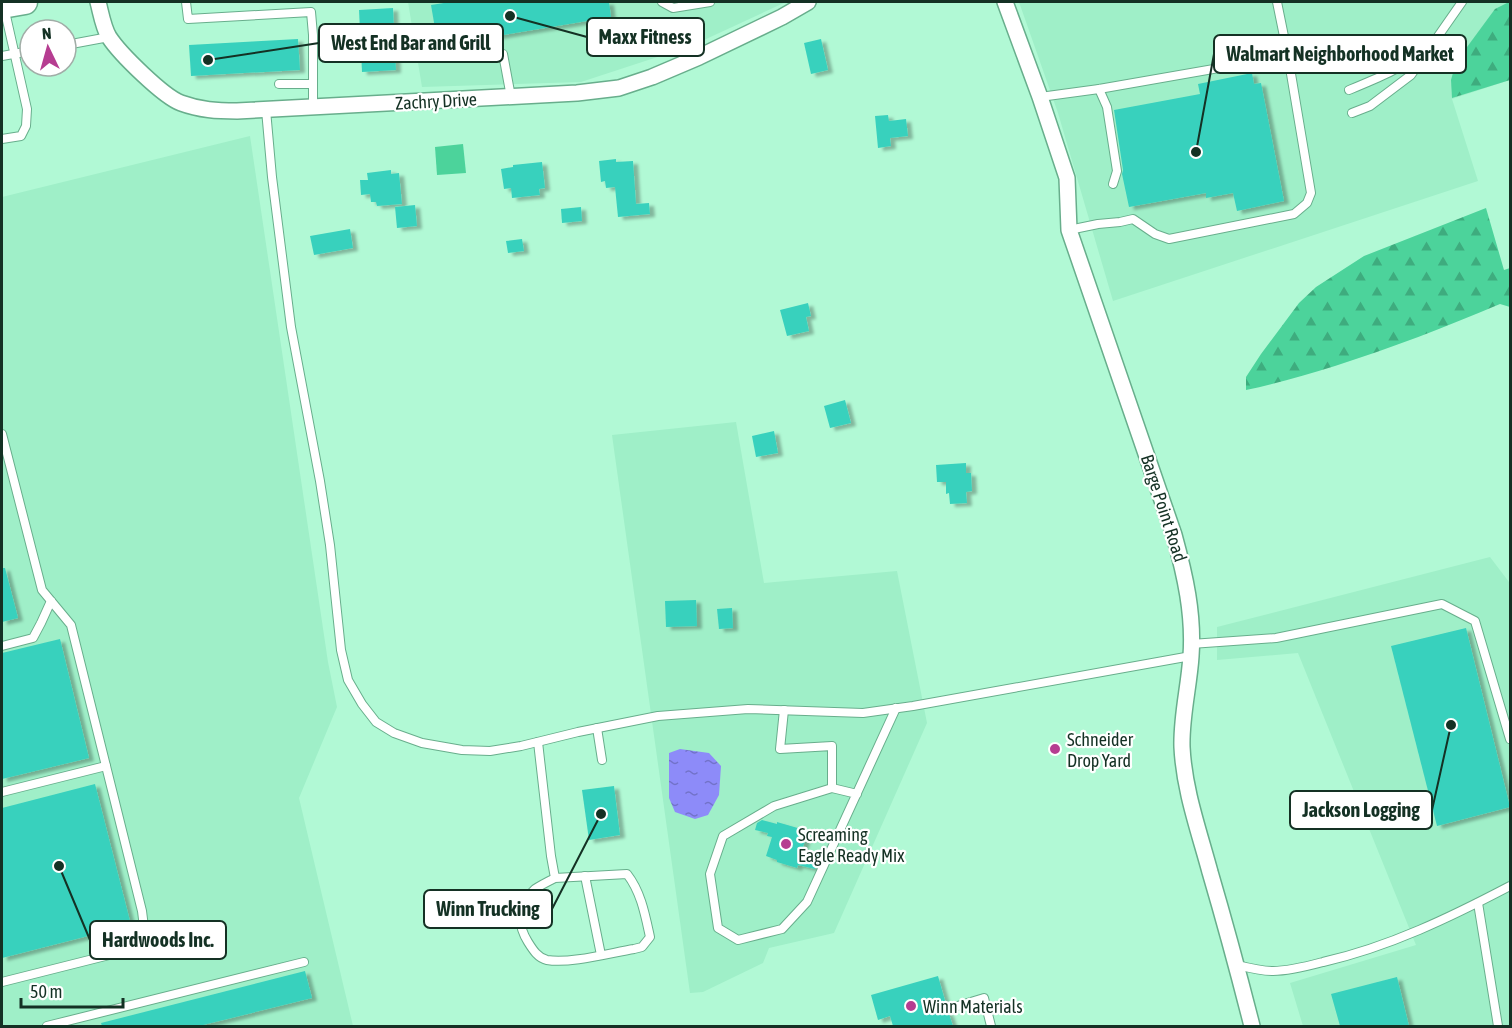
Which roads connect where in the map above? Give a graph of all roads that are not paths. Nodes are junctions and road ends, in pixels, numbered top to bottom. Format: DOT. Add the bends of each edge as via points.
graph roads {
  1 [pos="98,2"];
  2 [pos="186,2"];
  3 [pos="662,2"];
  4 [pos="710,2"];
  5 [pos="808,2"];
  6 [pos="1005,2"];
  7 [pos="1277,2"];
  8 [pos="1462,2"];
  9 [pos="10,4"];
  10 [pos="109,37"];
  11 [pos="78,43"];
  12 [pos="1430,48"];
  13 [pos="18,53"];
  14 [pos="15,54"];
  15 [pos="503,54"];
  16 [pos="2,56"];
  17 [pos="1288,56"];
  18 [pos="279,84"];
  19 [pos="313,84"];
  20 [pos="1099,88"];
  21 [pos="1349,90"];
  22 [pos="511,97"];
  23 [pos="1040,97"];
  24 [pos="313,107"];
  25 [pos="266,110"];
  26 [pos="1352,113"];
  27 [pos="2,139"];
  28 [pos="1113,184"];
  29 [pos="1069,230"];
  30 [pos="2,434"];
  31 [pos="51,601"];
  32 [pos="2,646"];
  33 [pos="1191,650"];
  34 [pos="896,708"];
  35 [pos="784,710"];
  36 [pos="597,728"];
  37 [pos="1510,738"];
  38 [pos="538,742"];
  39 [pos="602,760"];
  40 [pos="106,766"];
  41 [pos="832,788"];
  42 [pos="2,792"];
  43 [pos="856,794"];
  44 [pos="585,876"];
  45 [pos="555,878"];
  46 [pos="1510,885"];
  47 [pos="1478,903"];
  48 [pos="601,955"];
  49 [pos="304,962"];
  50 [pos="1237,965"];
  51 [pos="2,982"];
  52 [pos="951,1008"];
  53 [pos="47,1026"];
  54 [pos="991,1026"];
  55 [pos="1252,1026"];
  56 [pos="1498,1026"];
  1 -- 10 [label="street, Zachry Drive"];
  2 -- 19 [label="lane" via="188,19 311,12"];
  3 -- 4 [label="lane" via="673,8"];
  5 -- 22 [label="street, Zachry Drive" via="685,64 619,88"];
  6 -- 23 [label="street, Barge Point Road"];
  7 -- 17 [label="lane"];
  8 -- 12 [label="lane"];
  9 -- 14 [label="lane"];
  10 -- 11 [label="lane"];
  10 -- 25 [label="street, Zachry Drive" via="158,89 179,103 208,111"];
  12 -- 21 [label="lane" via="1388,74"];
  12 -- 26 [label="lane" via="1411,75 1370,106"];
  13 -- 14 [label="lane"];
  14 -- 16 [label="lane"];
  14 -- 27 [label="lane" via="27,110 26,126 21,136"];
  15 -- 22 [label="lane"];
  17 -- 20 [label="lane"];
  17 -- 29 [label="lane" via="1311,193 1307,203 1294,214 1169,238 1133,219"];
  18 -- 19 [label="lane"];
  19 -- 24 [label="lane"];
  20 -- 23 [label="lane"];
  20 -- 28 [label="lane" via="1107,107 1118,171"];
  22 -- 24 [label="street, Zachry Drive"];
  23 -- 29 [label="street, Barge Point Road" via="1067,178"];
  24 -- 25 [label="street, Zachry Drive"];
  25 -- 38 [label="lane" via="291,327 320,481 348,680 376,722 422,743 490,751"];
  29 -- 33 [label="street, Barge Point Road" via="1174,535 1190,606"];
  30 -- 31 [label="lane" via="42,590"];
  31 -- 32 [label="lane" via="33,638"];
  31 -- 40 [label="lane" via="71,625"];
  33 -- 34 [label="lane"];
  33 -- 37 [label="lane" via="1276,638 1442,604 1475,621"];
  33 -- 50 [label="street, Barge Point Road" via="1182,747 1188,790"];
  34 -- 35 [label="lane" via="863,713"];
  34 -- 43 [label="lane"];
  35 -- 36 [label="lane" via="695,712"];
  35 -- 41 [label="lane" via="780,749 832,746"];
  36 -- 38 [label="lane"];
  36 -- 39 [label="lane"];
  38 -- 45 [label="lane"];
  40 -- 42 [label="lane"];
  40 -- 51 [label="lane" via="142,911 144,927 138,948"];
  41 -- 43 [label="lane"];
  41 -- 43 [label="lane" via="774,806 723,836 710,874 717,928 738,940 782,929 807,902"];
  44 -- 45 [label="lane"];
  44 -- 48 [label="lane"];
  44 -- 48 [label="lane" via="627,874 644,908 650,937 642,947"];
  45 -- 48 [label="lane" via="524,902 519,920 522,933 544,960 560,962"];
  46 -- 47 [label="lane"];
  47 -- 50 [label="lane" via="1385,944 1340,958 1275,971"];
  47 -- 56 [label="lane"];
  49 -- 53 [label="lane"];
  50 -- 55 [label="street, Barge Point Road"];
  52 -- 54 [label="lane" via="984,998"];
}
